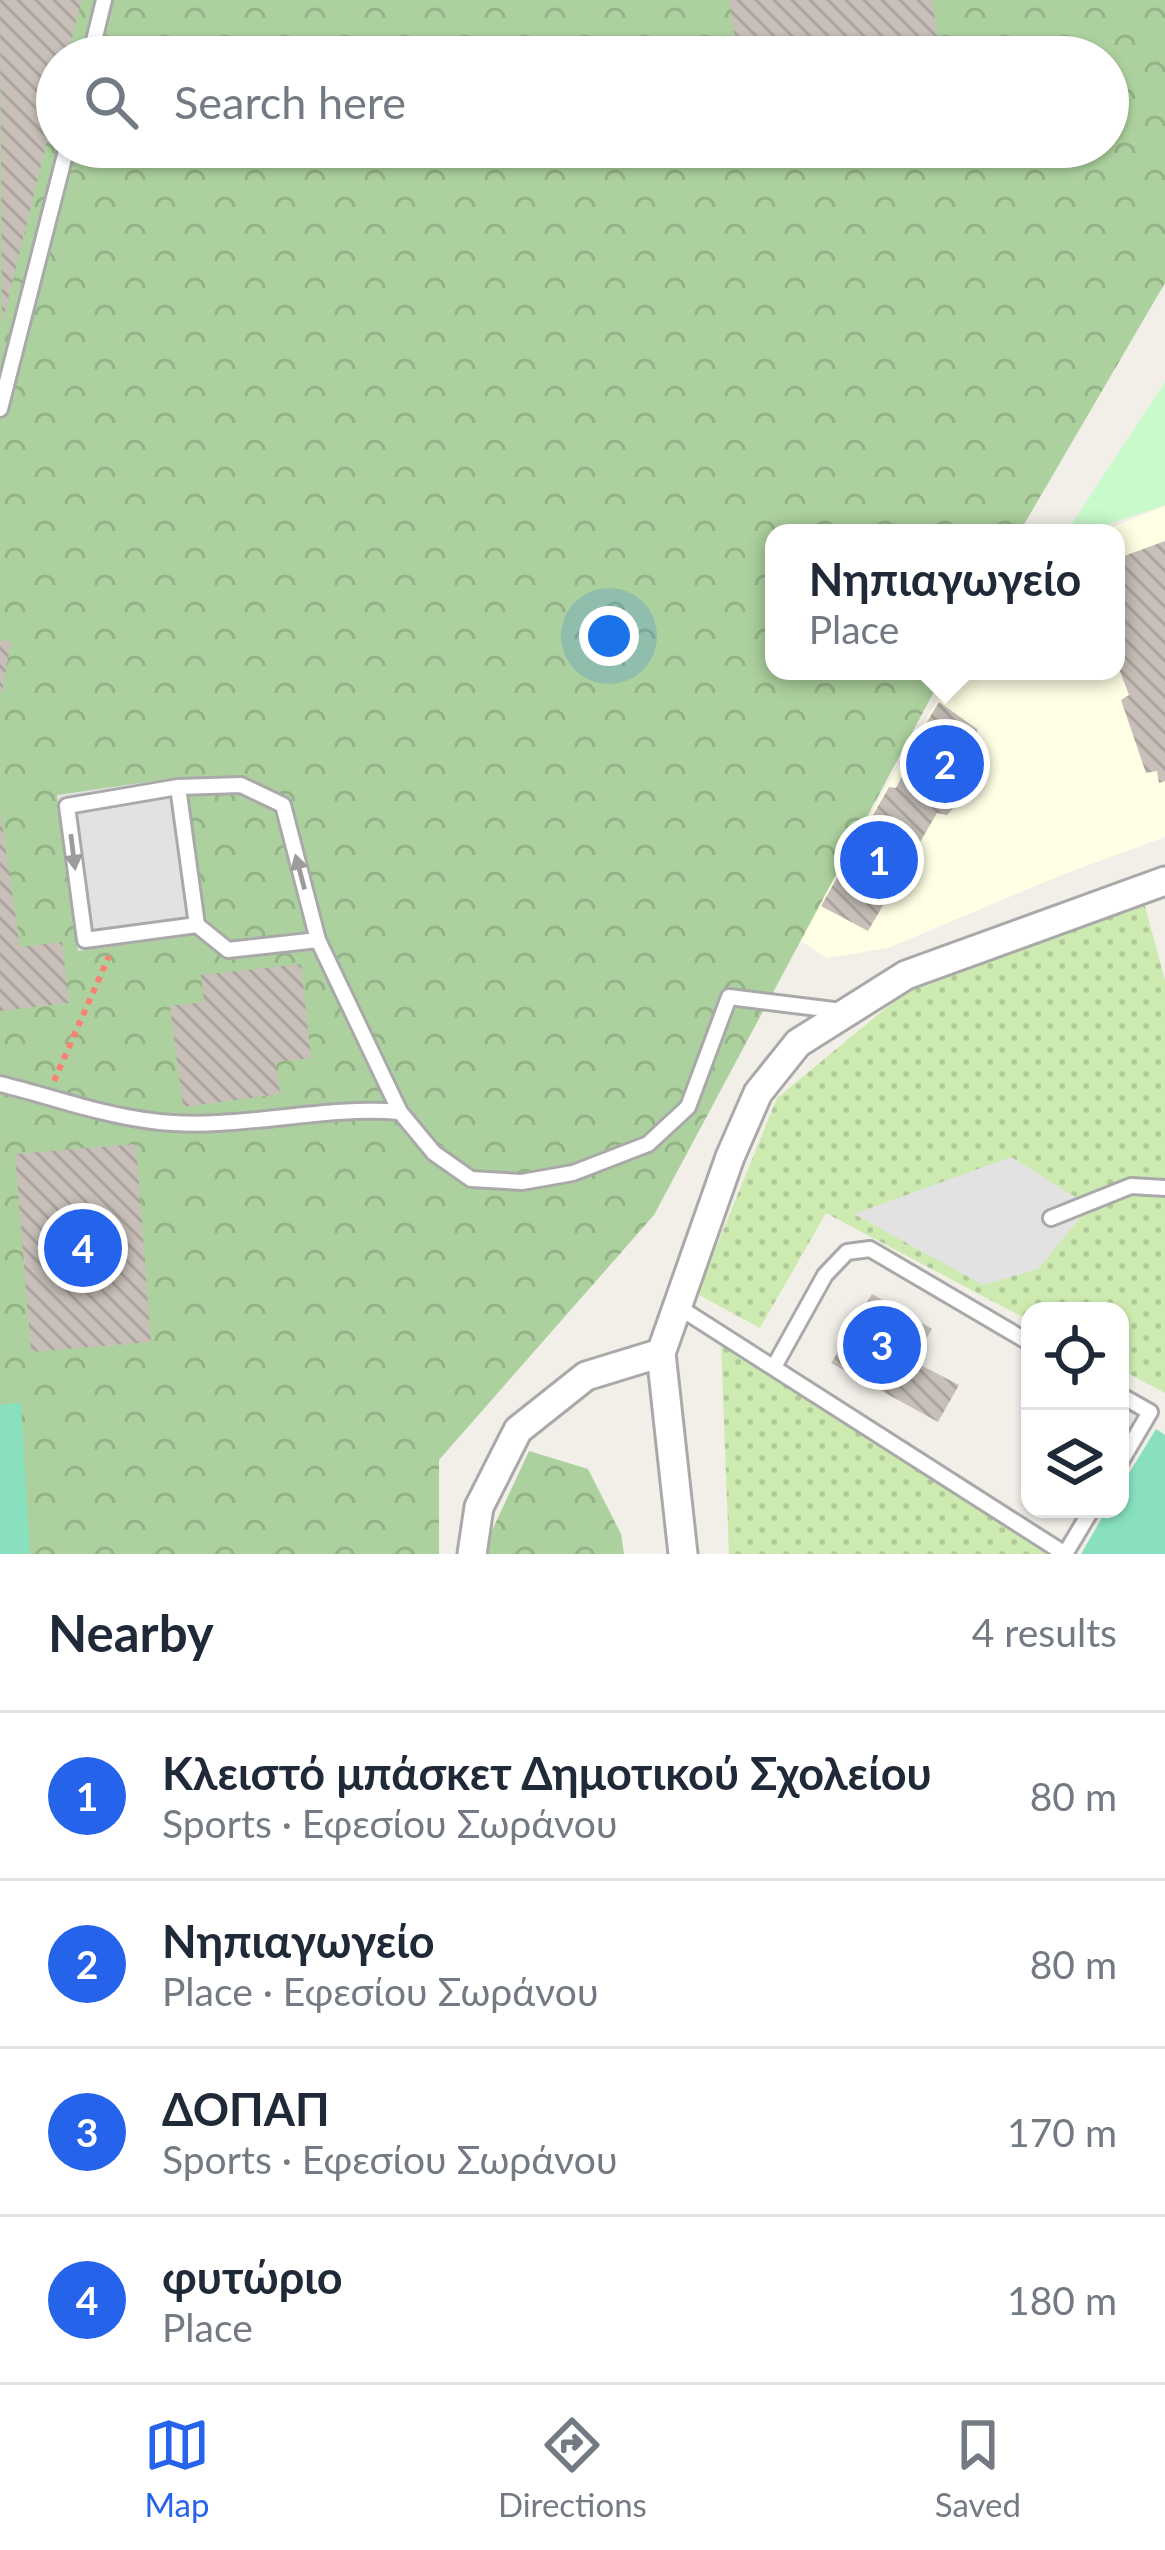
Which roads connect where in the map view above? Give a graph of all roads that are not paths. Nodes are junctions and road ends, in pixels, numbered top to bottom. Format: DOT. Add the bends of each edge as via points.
graph roads {
  1 [pos="104,0"];
  2 [pos="95,36"];
  3 [pos="62,168"];
  4 [pos="0,409"];
  5 [pos="178,787"];
  6 [pos="1165,880"];
  7 [pos="197,925"];
  8 [pos="318,940"];
  9 [pos="848,1012"];
  10 [pos="0,1084"];
  11 [pos="400,1112"];
  12 [pos="1165,1188"];
  13 [pos="1051,1218"];
  14 [pos="677,1306"];
  15 [pos="1021,1337"];
  16 [pos="661,1353"];
  17 [pos="775,1365"];
  18 [pos="1129,1400"];
  19 [pos="1150,1412"];
  20 [pos="1165,1421"];
  21 [pos="1129,1447"];
  22 [pos="1087,1518"];
  23 [pos="472,1554"];
  24 [pos="683,1554"];
  25 [pos="1065,1554"];
  1 -- 2 [label="lane"];
  3 -- 4 [label="lane"];
  5 -- 7 [label="lane"];
  5 -- 7 [label="lane, one-way" via="67,806 85,940"];
  8 -- 5 [label="lane, one-way" via="283,805 241,785"];
  6 -- 9 [label="street" via="906,975"];
  7 -- 8 [label="lane" via="228,950"];
  8 -- 11 [label="lane"];
  9 -- 11 [label="lane" via="729,997 688,1107 648,1144 574,1174 471,1179 434,1153"];
  9 -- 14 [label="street" via="798,1043 758,1093"];
  10 -- 11 [label="lane" via="153,1121"];
  12 -- 13 [label="lane" via="1131,1186"];
  14 -- 16 [label="street"];
  14 -- 17 [label="lane"];
  15 -- 17 [label="lane" via="870,1250 847,1252"];
  16 -- 23 [label="street" via="586,1376 518,1430 479,1507"];
  16 -- 24 [label="street"];
  17 -- 25 [label="lane"];
  18 -- 19 [label="lane"];
  19 -- 20 [label="lane"];
  19 -- 21 [label="lane"];
  22 -- 25 [label="lane"];
}
